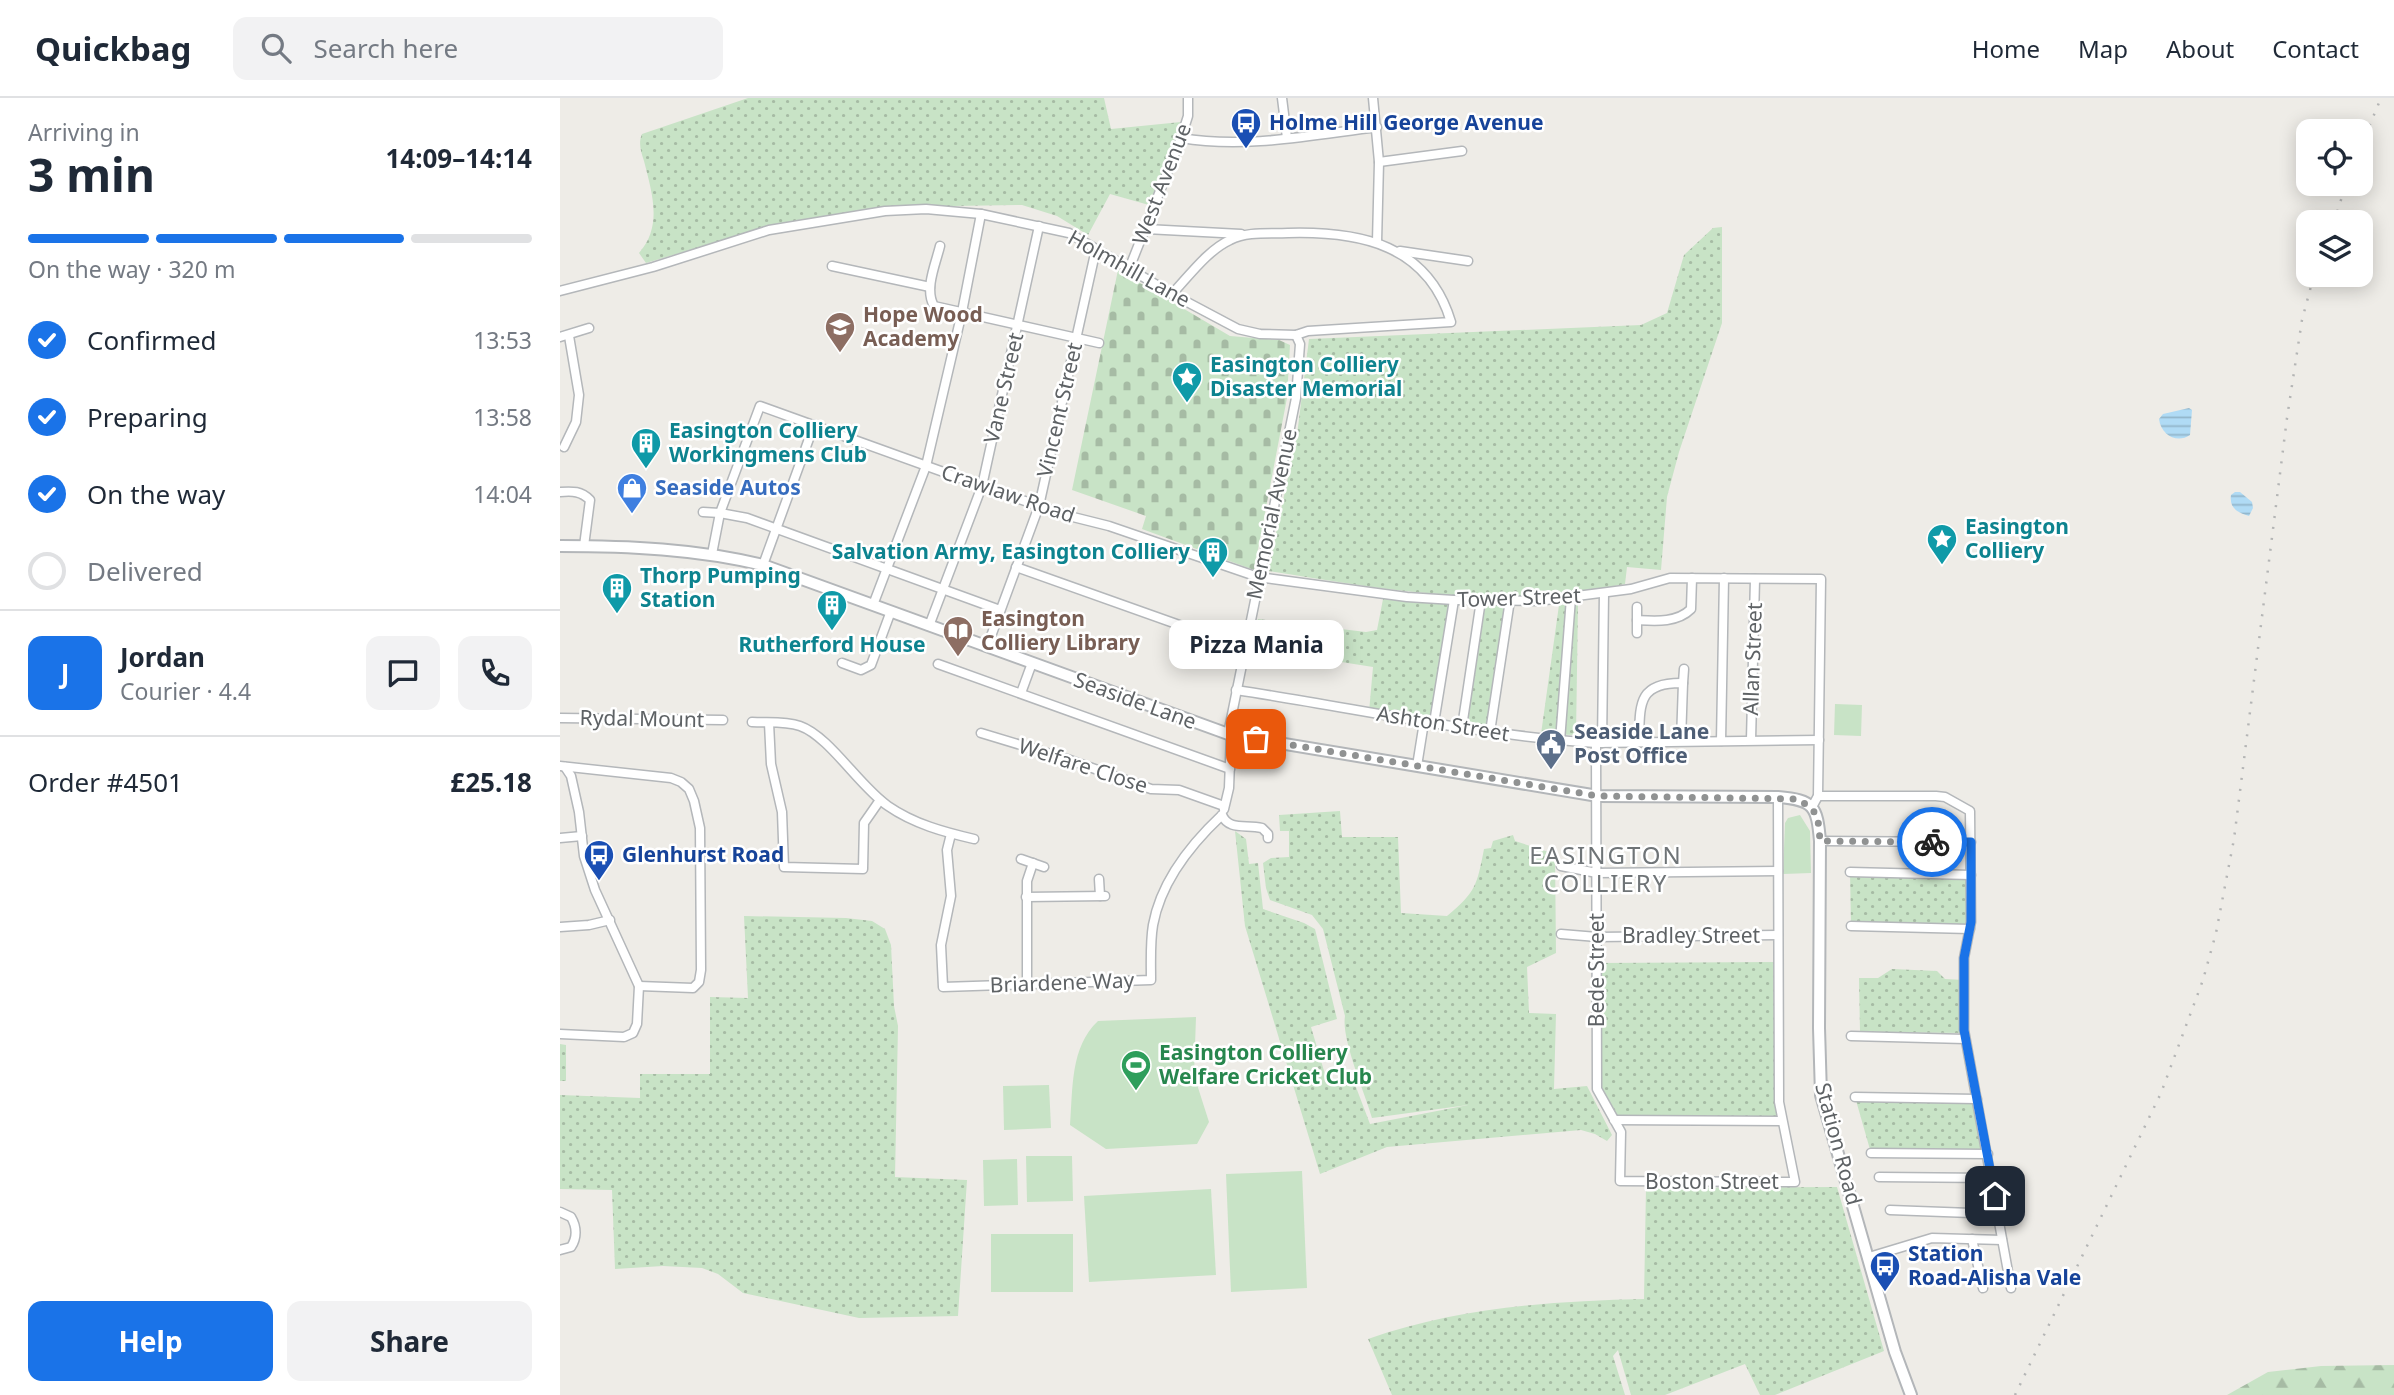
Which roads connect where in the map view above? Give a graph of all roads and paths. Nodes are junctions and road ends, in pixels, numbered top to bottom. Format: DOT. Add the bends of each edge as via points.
graph roads {
  1 [pos="1188,98"];
  2 [pos="1282,98"];
  3 [pos="1373,98"];
  4 [pos="1377,127"];
  5 [pos="1181,138"];
  6 [pos="1287,138"];
  7 [pos="1462,151"];
  8 [pos="1379,162"];
  9 [pos="981,214"];
  10 [pos="1039,226"];
  11 [pos="1146,229"];
  12 [pos="1244,234"];
  13 [pos="1377,242"];
  14 [pos="940,246"];
  15 [pos="1096,249"];
  16 [pos="1397,251"];
  17 [pos="1468,261"];
  18 [pos="832,266"];
  19 [pos="1129,269"];
  20 [pos="930,287"];
  21 [pos="560,291"];
  22 [pos="1172,294"];
  23 [pos="962,312"];
  24 [pos="1019,325"];
  25 [pos="589,328"];
  26 [pos="1296,335"];
  27 [pos="564,336"];
  28 [pos="1076,338"];
  29 [pos="1099,343"];
  30 [pos="814,425"];
  31 [pos="564,447"];
  32 [pos="926,466"];
  33 [pos="982,486"];
  34 [pos="560,492"];
  35 [pos="1039,506"];
  36 [pos="703,512"];
  37 [pos="720,513"];
  38 [pos="776,528"];
  39 [pos="560,546"];
  40 [pos="583,546"];
  41 [pos="712,554"];
  42 [pos="763,565"];
  43 [pos="1016,567"];
  44 [pos="887,569"];
  45 [pos="1258,577"];
  46 [pos="1692,578"];
  47 [pos="1724,578"];
  48 [pos="1755,579"];
  49 [pos="942,589"];
  50 [pos="1604,593"];
  51 [pos="1572,598"];
  52 [pos="1454,600"];
  53 [pos="1482,600"];
  54 [pos="1510,600"];
  55 [pos="873,605"];
  56 [pos="1637,607"];
  57 [pos="1000,610"];
  58 [pos="891,611"];
  59 [pos="1637,620"];
  60 [pos="929,626"];
  61 [pos="1637,633"];
  62 [pos="987,647"];
  63 [pos="1244,648"];
  64 [pos="842,663"];
  65 [pos="1032,663"];
  66 [pos="938,664"];
  67 [pos="1684,669"];
  68 [pos="1683,683"];
  69 [pos="1236,690"];
  70 [pos="1021,693"];
  71 [pos="560,718"];
  72 [pos="723,720"];
  73 [pos="752,722"];
  74 [pos="1424,722"];
  75 [pos="769,723"];
  76 [pos="1434,723"];
  77 [pos="1462,727"];
  78 [pos="1490,732"];
  79 [pos="981,733"];
  80 [pos="1230,735"];
  81 [pos="1751,740"];
  82 [pos="1819,740"];
  83 [pos="1560,741"];
  84 [pos="1681,741"];
  85 [pos="1721,741"];
  86 [pos="1640,742"];
  87 [pos="1599,743"];
  88 [pos="563,766"];
  89 [pos="1417,766"];
  90 [pos="1230,769"];
  91 [pos="1598,796"];
  92 [pos="1818,796"];
  93 [pos="1778,797"];
  94 [pos="880,800"];
  95 [pos="1224,806"];
  96 [pos="1812,807"];
  97 [pos="1222,815"];
  98 [pos="951,834"];
  99 [pos="582,836"];
  100 [pos="560,838"];
  101 [pos="1268,838"];
  102 [pos="974,839"];
  103 [pos="1820,841"];
  104 [pos="1971,842"];
  105 [pos="1021,859"];
  106 [pos="1033,863"];
  107 [pos="1561,866"];
  108 [pos="1044,867"];
  109 [pos="1778,871"];
  110 [pos="1850,872"];
  111 [pos="1597,873"];
  112 [pos="1971,875"];
  113 [pos="1099,879"];
  114 [pos="1026,897"];
  115 [pos="610,920"];
  116 [pos="1851,926"];
  117 [pos="560,927"];
  118 [pos="1970,929"];
  119 [pos="1561,934"];
  120 [pos="1778,935"];
  121 [pos="1597,937"];
  122 [pos="1027,985"];
  123 [pos="639,986"];
  124 [pos="560,1034"];
  125 [pos="1851,1036"];
  126 [pos="1965,1039"];
  127 [pos="1856,1097"];
  128 [pos="1977,1099"];
  129 [pos="1614,1120"];
  130 [pos="1782,1122"];
  131 [pos="1871,1153"];
  132 [pos="1988,1154"];
  133 [pos="1879,1177"];
  134 [pos="1993,1178"];
  135 [pos="1629,1181"];
  136 [pos="1890,1210"];
  137 [pos="560,1212"];
  138 [pos="1998,1214"];
  139 [pos="1972,1239"];
  140 [pos="2002,1240"];
  141 [pos="560,1250"];
  142 [pos="1869,1257"];
  143 [pos="1983,1287"];
  144 [pos="2011,1288"];
  145 [pos="1911,1395"];
  1 -- 5 [label="street, West Avenue"];
  2 -- 6 [label="street"];
  3 -- 4 [label="street"];
  4 -- 6 [label="street"];
  4 -- 8 [label="street"];
  5 -- 6 [label="street" via="1243,142"];
  5 -- 11 [label="street, West Avenue"];
  7 -- 8 [label="street"];
  8 -- 13 [label="street"];
  9 -- 10 [label="street, Holmhill Lane"];
  9 -- 21 [label="street, Holmhill Lane" via="926,209 833,218 769,230"];
  9 -- 23 [label="street"];
  10 -- 15 [label="street, Holmhill Lane" via="1069,233"];
  10 -- 24 [label="street, Vane Street"];
  11 -- 12 [label="street"];
  11 -- 19 [label="street, West Avenue"];
  12 -- 13 [label="street" via="1300,233"];
  12 -- 22 [label="street" via="1219,247"];
  13 -- 16 [label="street"];
  14 -- 20 [label="street"];
  15 -- 19 [label="street, Holmhill Lane"];
  15 -- 28 [label="street, Vincent Street"];
  16 -- 17 [label="street"];
  16 -- 26 [label="street, Holmhill Lane" via="1415,262 1434,284 1451,322"];
  18 -- 20 [label="street"];
  19 -- 22 [label="street, Holmhill Lane"];
  20 -- 23 [label="street" via="934,306"];
  22 -- 26 [label="street, Holmhill Lane" via="1238,329"];
  23 -- 24 [label="street"];
  23 -- 32 [label="street"];
  24 -- 28 [label="street"];
  24 -- 33 [label="street, Vane Street"];
  25 -- 27 [label="street"];
  26 -- 45 [label="street, Memorial Avenue" via="1300,344 1296,398"];
  27 -- 31 [label="street" via="579,395 576,422"];
  28 -- 29 [label="street"];
  28 -- 35 [label="street, Vincent Street"];
  30 -- 32 [label="street, Crawlaw Road"];
  30 -- 37 [label="street, Crawlaw Road" via="760,406"];
  30 -- 38 [label="street"];
  32 -- 33 [label="street, Crawlaw Road"];
  32 -- 44 [label="street"];
  33 -- 35 [label="street, Crawlaw Road"];
  33 -- 49 [label="street, Vane Street"];
  34 -- 40 [label="street" via="573,491 590,500"];
  35 -- 43 [label="street, Vincent Street"];
  35 -- 45 [label="street, Crawlaw Road"];
  36 -- 37 [label="street"];
  37 -- 38 [label="street"];
  37 -- 41 [label="street"];
  38 -- 42 [label="street"];
  38 -- 44 [label="street"];
  39 -- 40 [label="main road, Seaside Lane"];
  40 -- 41 [label="main road, Seaside Lane"];
  41 -- 42 [label="main road, Seaside Lane"];
  42 -- 55 [label="main road, Seaside Lane"];
  43 -- 57 [label="street, Vincent Street"];
  43 -- 63 [label="street"];
  44 -- 49 [label="street"];
  44 -- 55 [label="street"];
  45 -- 52 [label="street, Tower Street"];
  45 -- 63 [label="street, Memorial Avenue"];
  46 -- 47 [label="street, Tower Street"];
  46 -- 50 [label="street, Tower Street" via="1670,578"];
  46 -- 59 [label="street" via="1691,609 1685,615 1662,621"];
  47 -- 48 [label="street, Tower Street"];
  47 -- 85 [label="street"];
  48 -- 81 [label="street, Allan Street"];
  48 -- 82 [label="street, Tower Street" via="1821,579"];
  49 -- 57 [label="street"];
  49 -- 60 [label="street, Vane Street"];
  50 -- 51 [label="street, Tower Street"];
  50 -- 87 [label="street, Bede Street"];
  51 -- 54 [label="street, Tower Street"];
  51 -- 83 [label="street"];
  52 -- 53 [label="street, Tower Street"];
  52 -- 76 [label="street"];
  53 -- 54 [label="street, Tower Street"];
  53 -- 77 [label="street"];
  54 -- 78 [label="street"];
  55 -- 58 [label="main road, Seaside Lane"];
  56 -- 59 [label="street"];
  57 -- 62 [label="street, Vincent Street"];
  58 -- 60 [label="main road, Seaside Lane"];
  58 -- 64 [label="street" via="872,665 861,670"];
  59 -- 61 [label="street"];
  60 -- 62 [label="main road, Seaside Lane"];
  62 -- 65 [label="main road, Seaside Lane"];
  63 -- 69 [label="street, Memorial Avenue"];
  65 -- 70 [label="street"];
  65 -- 80 [label="main road, Seaside Lane"];
  66 -- 70 [label="street"];
  67 -- 68 [label="street"];
  68 -- 84 [label="street"];
  68 -- 86 [label="street" via="1661,684 1643,699"];
  69 -- 74 [label="street, Ashton Street"];
  69 -- 80 [label="street, Memorial Avenue"];
  70 -- 90 [label="street"];
  71 -- 72 [label="street, Rydal Mount"];
  73 -- 75 [label="street"];
  74 -- 76 [label="street, Ashton Street"];
  74 -- 89 [label="street"];
  75 -- 94 [label="street" via="787,723 822,739"];
  75 -- 94 [label="street" via="771,764 782,812 783,867 863,869 864,823"];
  76 -- 77 [label="street, Ashton Street"];
  77 -- 78 [label="street, Ashton Street"];
  78 -- 83 [label="street, Ashton Street"];
  79 -- 95 [label="street, Welfare Close" via="1151,789 1179,790"];
  80 -- 89 [label="main road, Seaside Lane"];
  80 -- 90 [label="street, Memorial Avenue"];
  81 -- 82 [label="street, Ashton Street"];
  81 -- 85 [label="street, Ashton Street"];
  82 -- 92 [label="street"];
  83 -- 87 [label="street, Ashton Street"];
  84 -- 85 [label="street, Ashton Street"];
  84 -- 86 [label="street, Ashton Street"];
  86 -- 87 [label="street, Ashton Street"];
  87 -- 91 [label="street, Bede Street"];
  88 -- 99 [label="street" via="570,776"];
  88 -- 123 [label="street" via="671,778 689,789 694,801 700,828 699,982 693,988"];
  89 -- 91 [label="main road, Seaside Lane"];
  90 -- 95 [label="street, Memorial Avenue"];
  91 -- 93 [label="main road, Seaside Lane"];
  91 -- 111 [label="street, Bede Street"];
  92 -- 96 [label="street"];
  92 -- 104 [label="street" via="1945,797 1970,811"];
  93 -- 96 [label="main road, Seaside Lane"];
  93 -- 109 [label="street"];
  94 -- 98 [label="street" via="910,820"];
  95 -- 97 [label="street, Memorial Avenue"];
  96 -- 103 [label="main road, Station Road" via="1818,815"];
  97 -- 101 [label="street" via="1231,826 1262,828"];
  97 -- 122 [label="street, Briardene Way" via="1169,878 1153,926 1151,980"];
  98 -- 102 [label="street"];
  98 -- 122 [label="street, Briardene Way" via="947,850 951,896 941,945 943,987"];
  99 -- 100 [label="street"];
  99 -- 115 [label="street" via="595,890"];
  103 -- 104 [label="street"];
  103 -- 142 [label="main road, Station Road" via="1819,1079"];
  104 -- 112 [label="street"];
  105 -- 106 [label="street"];
  106 -- 108 [label="street"];
  106 -- 114 [label="street"];
  107 -- 111 [label="street"];
  109 -- 111 [label="street"];
  109 -- 120 [label="street"];
  110 -- 112 [label="street"];
  111 -- 121 [label="street, Bede Street"];
  112 -- 118 [label="street"];
  113 -- 114 [label="street" via="1102,896"];
  114 -- 122 [label="street"];
  115 -- 117 [label="street"];
  115 -- 123 [label="street"];
  116 -- 118 [label="street"];
  118 -- 126 [label="street" via="1964,958"];
  119 -- 121 [label="street, Bradley Street"];
  120 -- 121 [label="street, Bradley Street"];
  120 -- 130 [label="street"];
  121 -- 129 [label="street, Bede Street" via="1597,1089"];
  123 -- 124 [label="street" via="633,1033 624,1037"];
  125 -- 126 [label="street"];
  126 -- 128 [label="street"];
  127 -- 128 [label="street"];
  128 -- 132 [label="street"];
  129 -- 130 [label="street"];
  129 -- 135 [label="street, Bede Street" via="1621,1132 1620,1181"];
  130 -- 135 [label="street, Boston Street" via="1795,1182"];
  131 -- 132 [label="street"];
  132 -- 134 [label="street"];
  133 -- 134 [label="street"];
  134 -- 138 [label="street"];
  136 -- 138 [label="street"];
  137 -- 141 [label="street" via="571,1217 576,1229 574,1243"];
  138 -- 140 [label="street"];
  139 -- 140 [label="street"];
  139 -- 142 [label="street" via="1932,1238"];
  139 -- 143 [label="street"];
  140 -- 144 [label="street"];
  142 -- 145 [label="main road, Station Road"];
}
